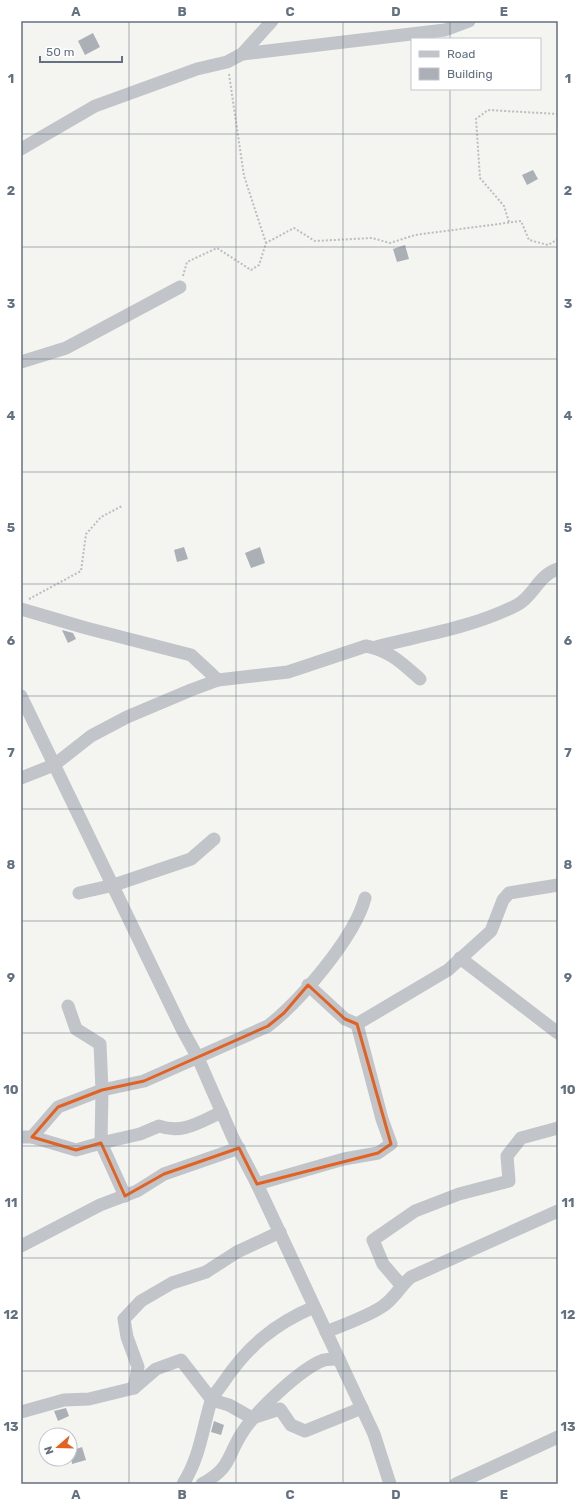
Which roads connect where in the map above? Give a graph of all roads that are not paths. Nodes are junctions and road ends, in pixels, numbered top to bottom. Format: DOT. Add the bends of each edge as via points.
graph roads {
  1 [pos="272,21"];
  2 [pos="469,21"];
  3 [pos="242,54"];
  4 [pos="21,149"];
  5 [pos="180,286"];
  6 [pos="21,362"];
  7 [pos="558,569"];
  8 [pos="24,604"];
  9 [pos="376,648"];
  10 [pos="420,679"];
  11 [pos="218,680"];
  12 [pos="21,696"];
  13 [pos="54,765"];
  14 [pos="21,778"];
  15 [pos="214,839"];
  16 [pos="114,885"];
  17 [pos="558,885"];
  18 [pos="79,893"];
  19 [pos="365,898"];
  20 [pos="460,958"];
  21 [pos="308,985"];
  22 [pos="68,1006"];
  23 [pos="357,1024"];
  24 [pos="558,1033"];
  25 [pos="198,1058"];
  26 [pos="102,1090"];
  27 [pos="222,1112"];
  28 [pos="558,1128"];
  29 [pos="26,1137"];
  30 [pos="101,1143"];
  31 [pos="239,1148"];
  32 [pos="257,1184"];
  33 [pos="125,1196"];
  34 [pos="558,1211"];
  35 [pos="280,1232"];
  36 [pos="21,1246"];
  37 [pos="401,1285"];
  38 [pos="314,1307"];
  39 [pos="326,1332"];
  40 [pos="339,1358"];
  41 [pos="134,1388"];
  42 [pos="212,1400"];
  43 [pos="362,1408"];
  44 [pos="21,1412"];
  45 [pos="252,1418"];
  46 [pos="558,1437"];
  47 [pos="183,1484"];
  48 [pos="202,1484"];
  49 [pos="390,1484"];
  50 [pos="456,1484"];
  1 -- 3 [label="street"];
  2 -- 3 [label="street" via="445,30"];
  3 -- 4 [label="street" via="227,62 196,69 95,106"];
  5 -- 6 [label="street" via="66,348"];
  7 -- 9 [label="street" via="548,572 519,604 480,620"];
  8 -- 11 [label="street" via="86,628 192,655"];
  9 -- 10 [label="street" via="396,657"];
  9 -- 11 [label="street" via="366,646 350,650 288,672"];
  11 -- 13 [label="street" via="127,717 91,736"];
  12 -- 13 [label="street"];
  13 -- 14 [label="street"];
  13 -- 16 [label="street"];
  15 -- 16 [label="street" via="191,859"];
  16 -- 18 [label="street"];
  16 -- 25 [label="street"];
  17 -- 20 [label="street" via="509,893 503,900 491,931"];
  19 -- 21 [label="street" via="361,914 346,938"];
  20 -- 23 [label="street" via="448,970"];
  20 -- 24 [label="street"];
  21 -- 23 [label="street" via="345,1019"];
  21 -- 25 [label="street" via="284,1014 268,1026"];
  22 -- 26 [label="street" via="76,1029 100,1044"];
  23 -- 32 [label="street" via="391,1144 378,1153 344,1159"];
  25 -- 26 [label="street" via="144,1081"];
  25 -- 27 [label="street"];
  26 -- 29 [label="street" via="58,1107"];
  26 -- 30 [label="street"];
  27 -- 30 [label="street" via="186,1128 170,1130 159,1126 140,1134"];
  27 -- 31 [label="street"];
  28 -- 37 [label="street" via="522,1138 507,1156 509,1181 459,1194 415,1211 373,1240 383,1264"];
  29 -- 30 [label="street" via="76,1150"];
  30 -- 33 [label="street"];
  31 -- 32 [label="street"];
  31 -- 33 [label="street" via="164,1174"];
  32 -- 35 [label="street"];
  33 -- 36 [label="street" via="100,1205"];
  34 -- 37 [label="street" via="411,1277"];
  35 -- 38 [label="street"];
  35 -- 41 [label="street" via="237,1252 206,1272 172,1283 141,1301 124,1319 127,1337 138,1367"];
  37 -- 39 [label="street" via="383,1306"];
  38 -- 39 [label="street"];
  38 -- 42 [label="street" via="294,1315 261,1338 228,1375"];
  39 -- 40 [label="street"];
  40 -- 43 [label="street"];
  40 -- 45 [label="street" via="325,1360 312,1366"];
  41 -- 42 [label="street" via="156,1369 181,1360"];
  41 -- 44 [label="street" via="89,1399 64,1400"];
  42 -- 45 [label="street"];
  42 -- 47 [label="street" via="192,1469"];
  43 -- 45 [label="street" via="305,1431 291,1425 280,1409"];
  43 -- 49 [label="street" via="374,1434"];
  45 -- 48 [label="street" via="222,1472"];
  46 -- 50 [label="street"];
}
